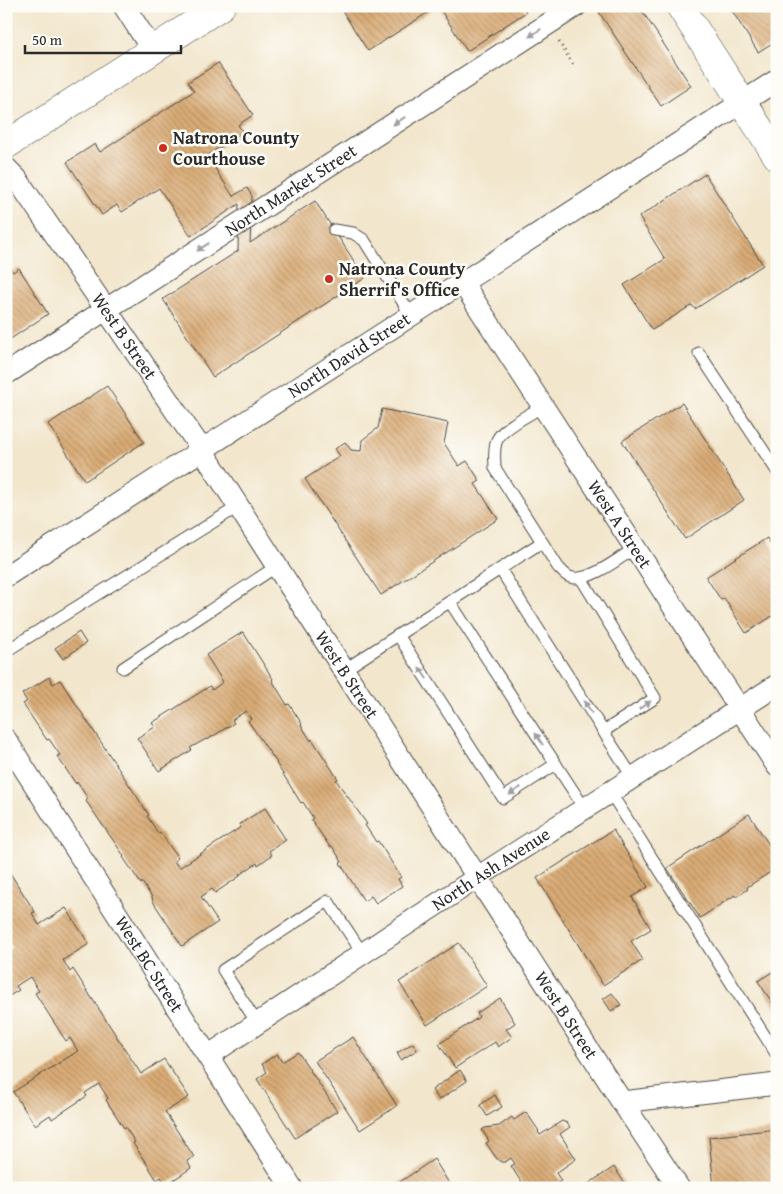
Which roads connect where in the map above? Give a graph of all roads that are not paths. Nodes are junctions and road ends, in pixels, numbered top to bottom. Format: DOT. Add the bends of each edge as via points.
graph roads {
  1 [pos="124,6"];
  2 [pos="221,6"];
  3 [pos="576,6"];
  4 [pos="680,6"];
  5 [pos="153,51"];
  6 [pos="777,80"];
  7 [pos="742,102"];
  8 [pos="6,145"];
  9 [pos="777,156"];
  10 [pos="6,168"];
  11 [pos="334,230"];
  12 [pos="462,282"];
  13 [pos="107,310"];
  14 [pos="411,315"];
  15 [pos="699,353"];
  16 [pos="6,374"];
  17 [pos="543,406"];
  18 [pos="202,450"];
  19 [pos="777,471"];
  20 [pos="239,506"];
  21 [pos="542,542"];
  22 [pos="635,548"];
  23 [pos="278,566"];
  24 [pos="500,569"];
  25 [pos="6,576"];
  26 [pos="580,578"];
  27 [pos="450,602"];
  28 [pos="398,635"];
  29 [pos="6,651"];
  30 [pos="123,668"];
  31 [pos="344,670"];
  32 [pos="777,685"];
  33 [pos="740,709"];
  34 [pos="604,731"];
  35 [pos="6,740"];
  36 [pos="556,764"];
  37 [pos="777,766"];
  38 [pos="633,778"];
  39 [pos="610,792"];
  40 [pos="585,809"];
  41 [pos="478,877"];
  42 [pos="363,954"];
  43 [pos="257,1023"];
  44 [pos="777,1055"];
  45 [pos="208,1056"];
  46 [pos="777,1084"];
  47 [pos="622,1102"];
  48 [pos="292,1188"];
  49 [pos="679,1188"];
  1 -- 5 [label="street"];
  2 -- 5 [label="main road"];
  3 -- 13 [label="street, North Market Street, one-way"];
  4 -- 7 [label="main road"];
  5 -- 8 [label="main road"];
  6 -- 7 [label="street, North David Street"];
  7 -- 9 [label="main road"];
  7 -- 12 [label="street, North David Street"];
  10 -- 13 [label="street, West B Street" via="17,179"];
  11 -- 14 [label="lane" via="353,232 364,240"];
  12 -- 14 [label="street, North David Street"];
  12 -- 17 [label="street, West A Street"];
  13 -- 16 [label="street, North Market Street"];
  13 -- 18 [label="street, West B Street"];
  14 -- 18 [label="street, North David Street"];
  15 -- 19 [label="lane"];
  17 -- 21 [label="lane" via="508,429 498,439 494,451 495,468"];
  17 -- 22 [label="street, West A Street"];
  18 -- 20 [label="street, West B Street"];
  18 -- 25 [label="street, North David Street"];
  20 -- 23 [label="street, West B Street"];
  20 -- 29 [label="lane"];
  21 -- 24 [label="lane"];
  21 -- 26 [label="lane" via="558,567 569,577"];
  22 -- 26 [label="lane" via="594,574"];
  22 -- 33 [label="street, West A Street"];
  23 -- 30 [label="lane"];
  23 -- 31 [label="street, West B Street"];
  24 -- 27 [label="lane"];
  34 -- 24 [label="lane, one-way"];
  34 -- 26 [label="lane, one-way" via="655,698"];
  27 -- 28 [label="lane"];
  36 -- 27 [label="lane, one-way"];
  28 -- 31 [label="lane"];
  36 -- 28 [label="lane, one-way" via="503,798"];
  31 -- 41 [label="street, West B Street"];
  32 -- 33 [label="street, North Ash Avenue"];
  33 -- 37 [label="street, West A Street"];
  33 -- 38 [label="street, North Ash Avenue"];
  34 -- 38 [label="lane"];
  35 -- 45 [label="street, West BC Street"];
  36 -- 40 [label="lane"];
  38 -- 39 [label="street, North Ash Avenue"];
  39 -- 40 [label="street, North Ash Avenue"];
  39 -- 44 [label="lane"];
  40 -- 41 [label="street, North Ash Avenue"];
  41 -- 42 [label="street, North Ash Avenue"];
  41 -- 47 [label="street, West B Street"];
  42 -- 43 [label="street, North Ash Avenue"];
  42 -- 43 [label="lane" via="328,901 222,970"];
  43 -- 45 [label="street, North Ash Avenue"];
  45 -- 48 [label="street, West BC Street"];
  46 -- 47 [label="street"];
  47 -- 49 [label="street, West B Street"];
}
